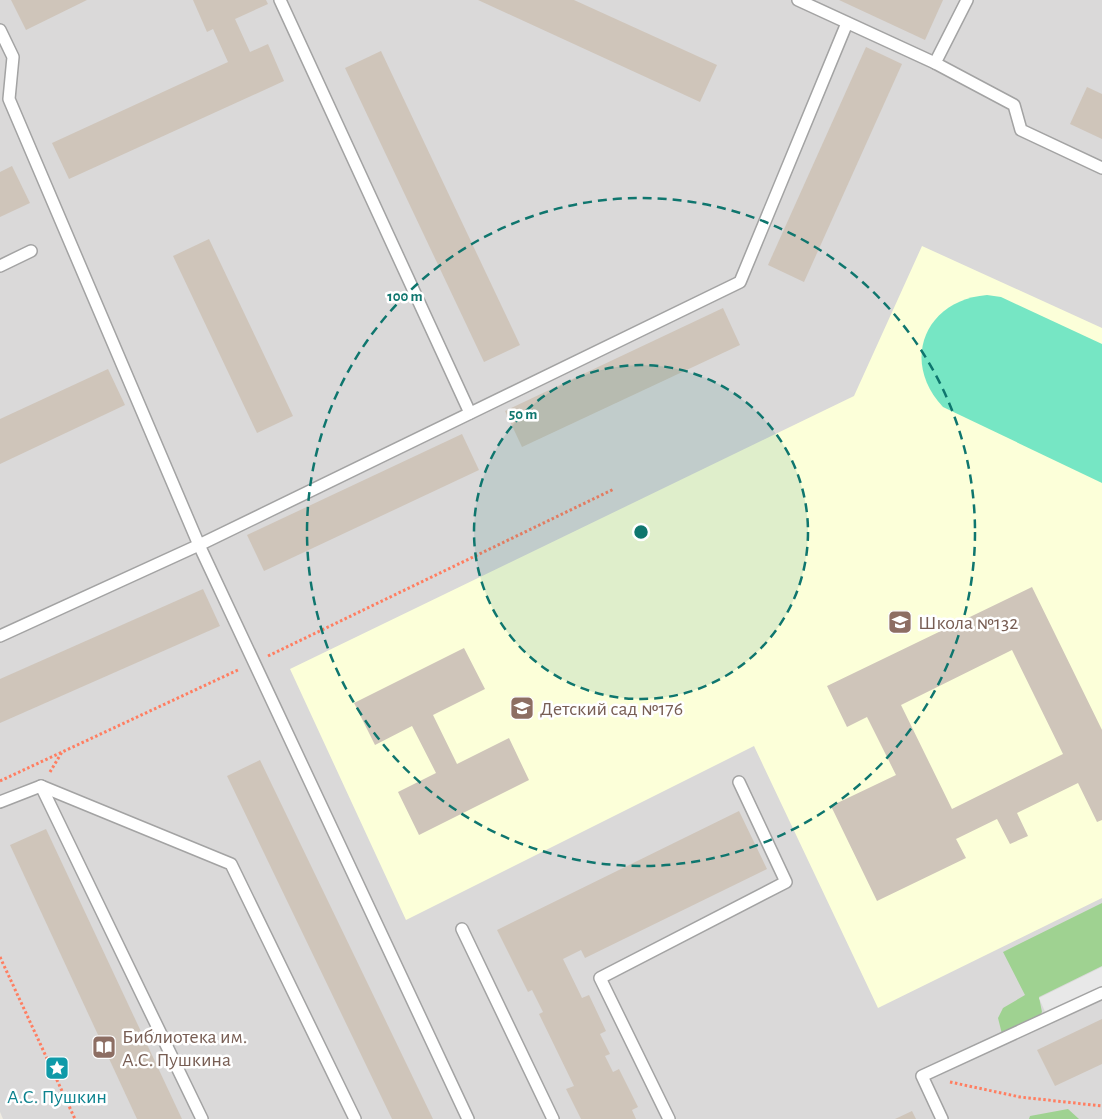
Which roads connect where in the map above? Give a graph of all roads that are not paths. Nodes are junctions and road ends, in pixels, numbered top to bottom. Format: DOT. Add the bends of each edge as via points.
graph roads {
  1 [pos="280,0"];
  2 [pos="798,0"];
  3 [pos="967,0"];
  4 [pos="847,23"];
  5 [pos="0,30"];
  6 [pos="935,63"];
  7 [pos="1102,168"];
  8 [pos="31,251"];
  9 [pos="0,266"];
  10 [pos="470,413"];
  11 [pos="199,545"];
  12 [pos="0,636"];
  13 [pos="740,782"];
  14 [pos="41,786"];
  15 [pos="0,802"];
  16 [pos="462,929"];
  17 [pos="1102,993"];
  18 [pos="202,1119"];
  19 [pos="355,1119"];
  20 [pos="468,1119"];
  21 [pos="552,1119"];
  22 [pos="669,1119"];
  23 [pos="942,1119"];
  1 -- 10 [label="lane"];
  2 -- 4 [label="lane"];
  3 -- 6 [label="lane"];
  4 -- 6 [label="lane"];
  4 -- 10 [label="lane" via="740,282"];
  5 -- 11 [label="lane" via="13,57 9,99"];
  6 -- 7 [label="lane" via="1014,105 1021,130"];
  8 -- 9 [label="lane"];
  10 -- 11 [label="lane"];
  11 -- 12 [label="lane"];
  11 -- 20 [label="lane"];
  13 -- 22 [label="lane" via="786,882 600,978"];
  14 -- 15 [label="lane"];
  14 -- 18 [label="lane"];
  14 -- 19 [label="lane" via="231,864"];
  16 -- 21 [label="lane"];
  17 -- 23 [label="lane" via="922,1076"];
}
